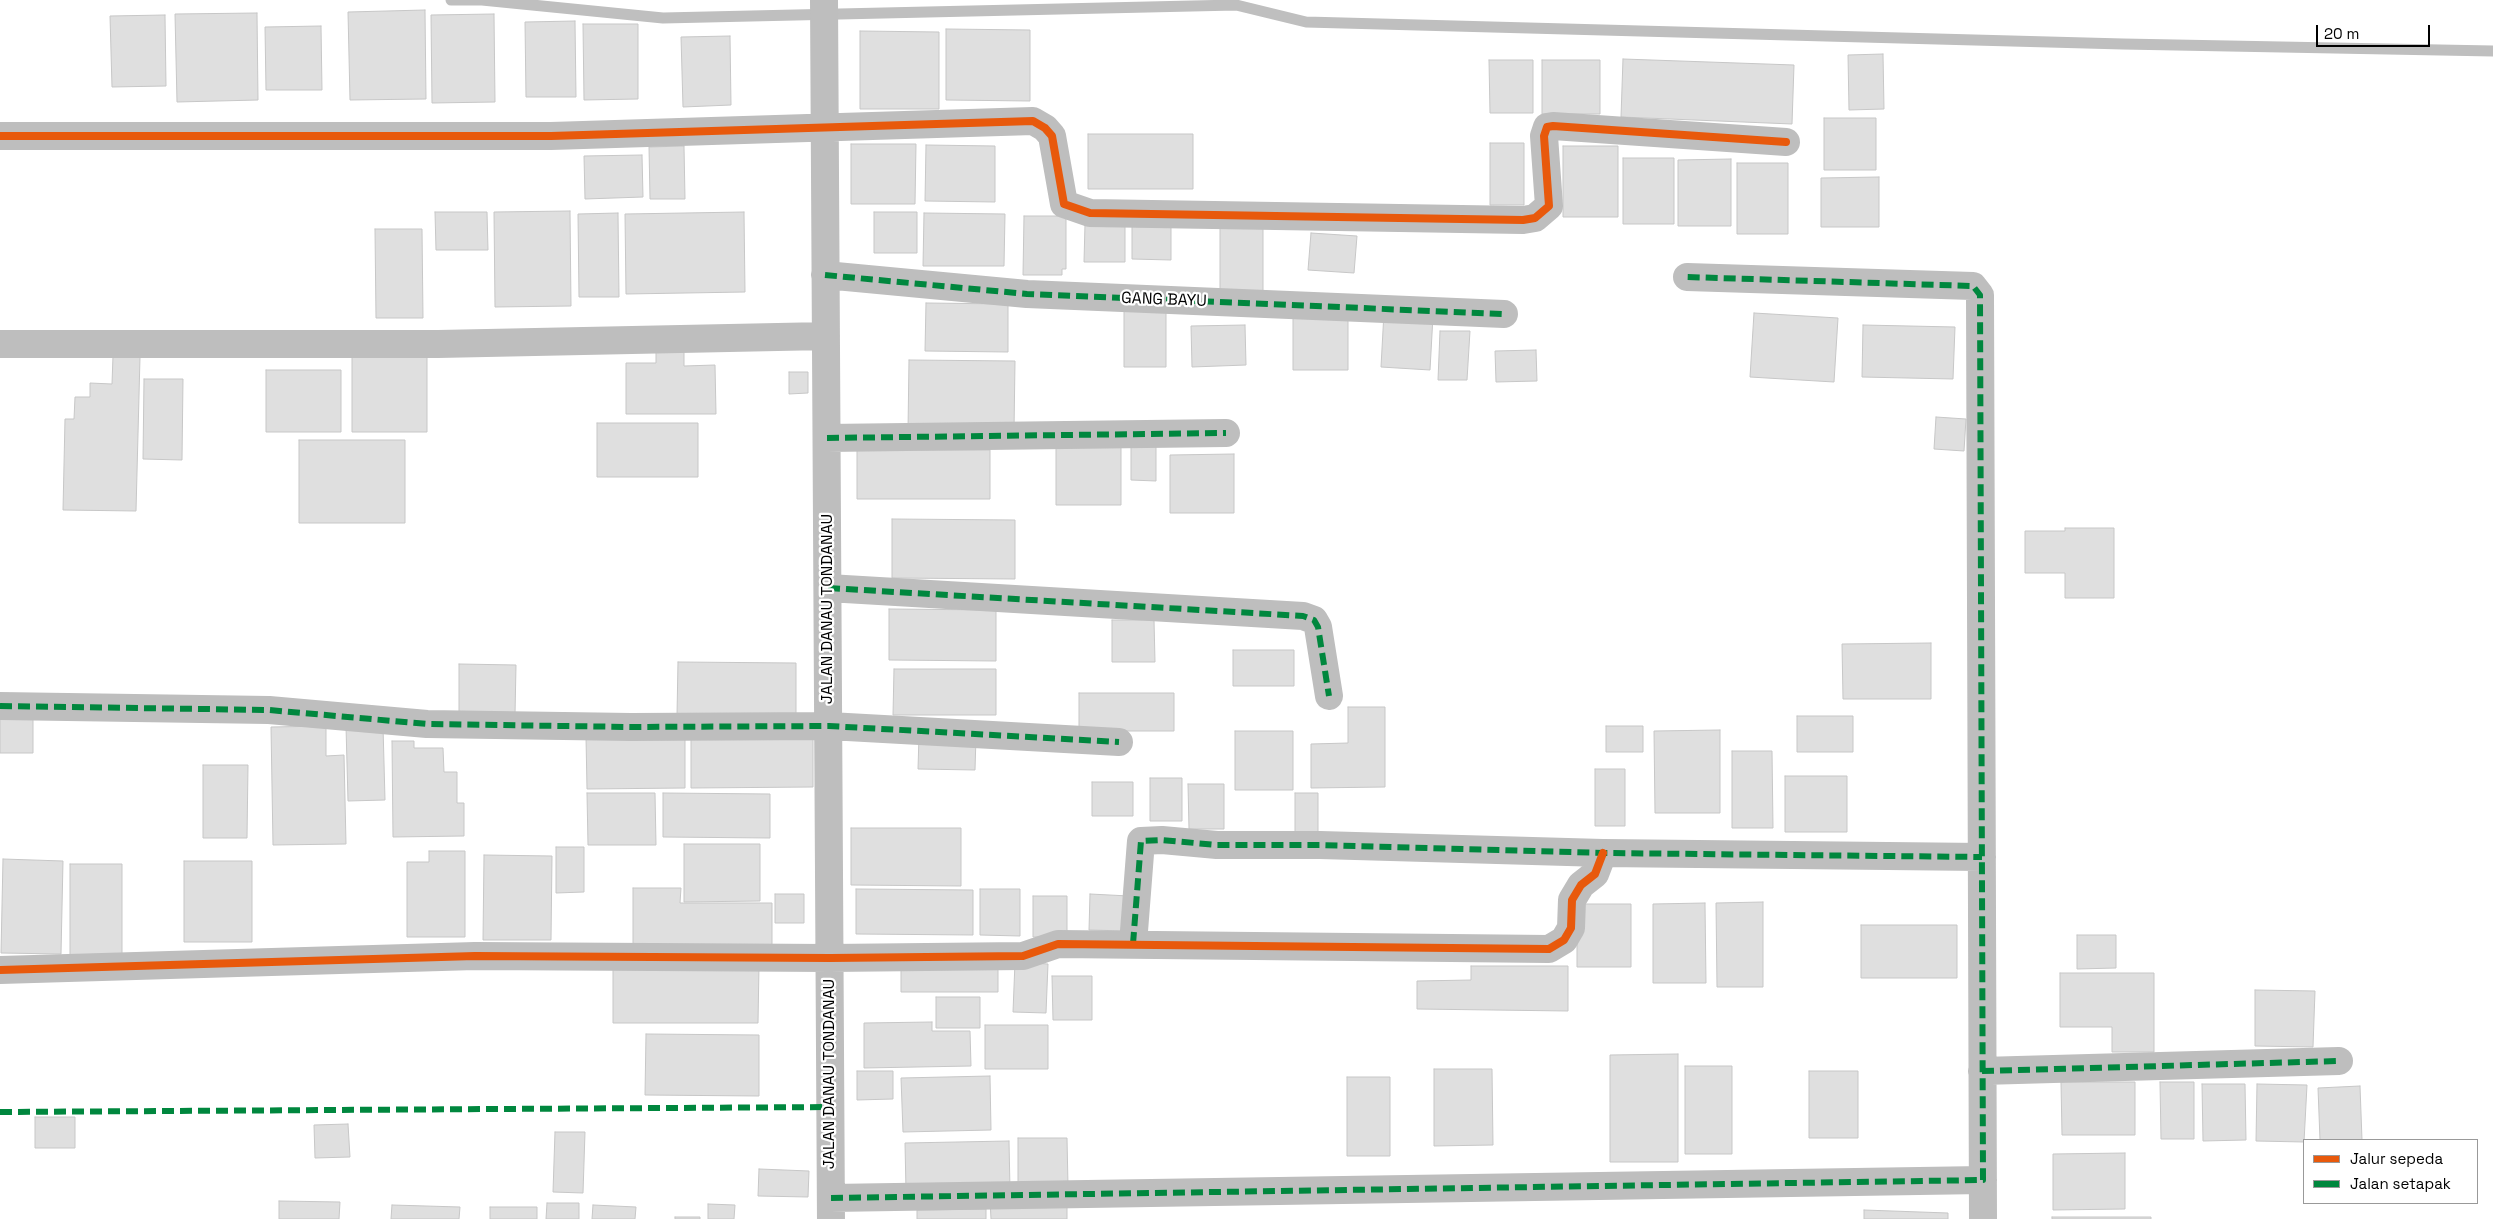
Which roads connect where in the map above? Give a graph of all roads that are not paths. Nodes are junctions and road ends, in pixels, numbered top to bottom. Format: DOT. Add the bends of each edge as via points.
graph roads {
  1 [pos="824,0"];
  2 [pos="825,126"];
  3 [pos="0,136"];
  4 [pos="1786,142"];
  5 [pos="826,275"];
  6 [pos="1687,277"];
  7 [pos="1504,314"];
  8 [pos="826,336"];
  9 [pos="0,344"];
  10 [pos="1226,433"];
  11 [pos="827,438"];
  12 [pos="828,588"];
  13 [pos="1329,696"];
  14 [pos="0,706"];
  15 [pos="829,726"];
  16 [pos="1119,742"];
  17 [pos="1603,853"];
  18 [pos="1982,857"];
  19 [pos="1133,944"];
  20 [pos="830,958"];
  21 [pos="0,970"];
  22 [pos="2338,1061"];
  23 [pos="1982,1071"];
  24 [pos="1983,1180"];
  25 [pos="831,1209"];
  26 [pos="1983,1219"];
  1 -- 2 [label="street, JALAN DANAU TONDANAU"];
  2 -- 3 [label="street" via="551,136"];
  2 -- 4 [label="street" via="1033,121 1052,136 1064,204 1090,213 1522,220 1535,218 1550,206 1544,136 1547,128 1553,126"];
  2 -- 5 [label="street, JALAN DANAU TONDANAU"];
  5 -- 7 [label="street, GANG BAYU" via="1027,294"];
  5 -- 8 [label="street, JALAN DANAU TONDANAU"];
  6 -- 18 [label="street" via="1973,286 1980,295"];
  8 -- 9 [label="street" via="438,344"];
  8 -- 11 [label="street, JALAN DANAU TONDANAU"];
  10 -- 11 [label="street"];
  11 -- 12 [label="street, JALAN DANAU TONDANAU"];
  12 -- 13 [label="street" via="1303,616 1314,620 1318,627"];
  12 -- 15 [label="street, JALAN DANAU TONDANAU"];
  14 -- 15 [label="street" via="269,710 427,724"];
  15 -- 16 [label="street"];
  15 -- 20 [label="street, JALAN DANAU TONDANAU"];
  17 -- 18 [label="street"];
  17 -- 19 [label="street" via="1595,874 1581,885 1572,900 1571,928 1564,940 1550,949"];
  17 -- 19 [label="street" via="1140,841"];
  18 -- 23 [label="street"];
  19 -- 20 [label="street" via="1058,944 1023,956"];
  20 -- 21 [label="street" via="475,956"];
  20 -- 25 [label="street, JALAN DANAU TONDANAU"];
  22 -- 23 [label="street"];
  23 -- 24 [label="street"];
  24 -- 25 [label="street"];
  24 -- 26 [label="street"];
}
